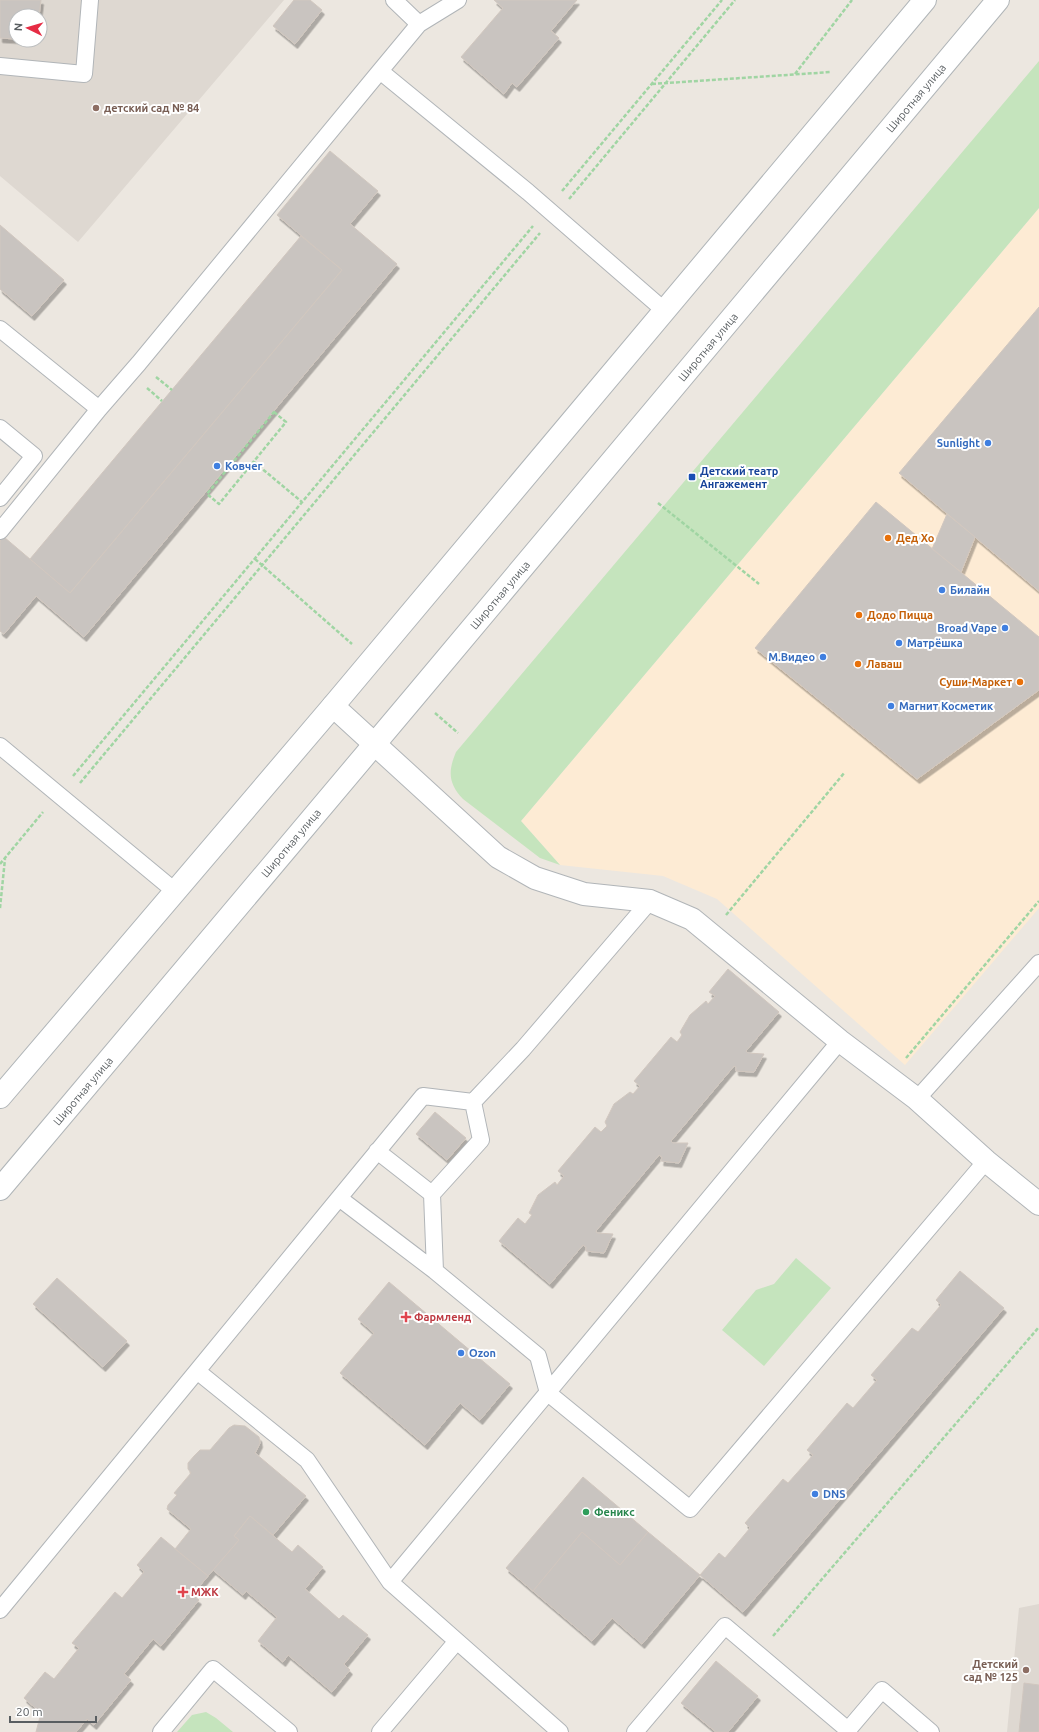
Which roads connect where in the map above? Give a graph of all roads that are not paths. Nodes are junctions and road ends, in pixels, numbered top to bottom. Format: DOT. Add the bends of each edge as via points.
graph roads {
  1 [pos="90,0"];
  2 [pos="394,0"];
  3 [pos="458,0"];
  4 [pos="925,0"];
  5 [pos="998,0"];
  6 [pos="419,24"];
  7 [pos="0,66"];
  8 [pos="380,71"];
  9 [pos="665,310"];
  10 [pos="0,329"];
  11 [pos="99,409"];
  12 [pos="0,428"];
  13 [pos="0,498"];
  14 [pos="0,531"];
  15 [pos="333,706"];
  16 [pos="375,744"];
  17 [pos="0,746"];
  18 [pos="176,892"];
  19 [pos="650,901"];
  20 [pos="1039,964"];
  21 [pos="840,1041"];
  22 [pos="0,1097"];
  23 [pos="917,1099"];
  24 [pos="473,1102"];
  25 [pos="378,1151"];
  26 [pos="986,1161"];
  27 [pos="0,1189"];
  28 [pos="432,1194"];
  29 [pos="339,1198"];
  30 [pos="1039,1204"];
  31 [pos="435,1271"];
  32 [pos="197,1371"];
  33 [pos="548,1393"];
  34 [pos="390,1582"];
  35 [pos="0,1610"];
  36 [pos="457,1641"];
  37 [pos="161,1732"];
  38 [pos="289,1732"];
  39 [pos="380,1732"];
  40 [pos="560,1732"];
  41 [pos="635,1732"];
  42 [pos="931,1732"];
  1 -- 7 [label="lane" via="84,74"];
  2 -- 6 [label="lane"];
  3 -- 6 [label="lane"];
  4 -- 9 [label="main road"];
  5 -- 16 [label="main road, Широтная улица"];
  6 -- 8 [label="lane"];
  8 -- 9 [label="lane"];
  8 -- 11 [label="lane"];
  9 -- 15 [label="main road"];
  10 -- 11 [label="lane"];
  11 -- 14 [label="lane"];
  12 -- 13 [label="lane" via="34,456"];
  15 -- 16 [label="main road"];
  15 -- 18 [label="main road"];
  16 -- 19 [label="main road" via="498,856 535,878 584,894"];
  16 -- 27 [label="main road, Широтная улица"];
  17 -- 18 [label="lane"];
  18 -- 22 [label="main road"];
  19 -- 21 [label="main road" via="692,919"];
  19 -- 24 [label="lane" via="523,1049"];
  20 -- 23 [label="lane"];
  21 -- 23 [label="main road"];
  21 -- 33 [label="lane"];
  23 -- 26 [label="main road"];
  24 -- 25 [label="lane" via="423,1096"];
  24 -- 28 [label="lane" via="481,1140"];
  25 -- 28 [label="lane"];
  25 -- 29 [label="lane"];
  26 -- 30 [label="main road"];
  26 -- 33 [label="lane" via="690,1509"];
  28 -- 31 [label="lane"];
  29 -- 31 [label="lane"];
  29 -- 32 [label="lane"];
  31 -- 33 [label="lane" via="538,1356"];
  32 -- 34 [label="lane" via="307,1460"];
  32 -- 35 [label="lane"];
  33 -- 34 [label="lane"];
  34 -- 36 [label="lane"];
  36 -- 39 [label="lane"];
  36 -- 40 [label="lane"];
  37 -- 38 [label="lane" via="213,1669"];
  41 -- 42 [label="lane" via="725,1626 848,1730 882,1690"];
}
